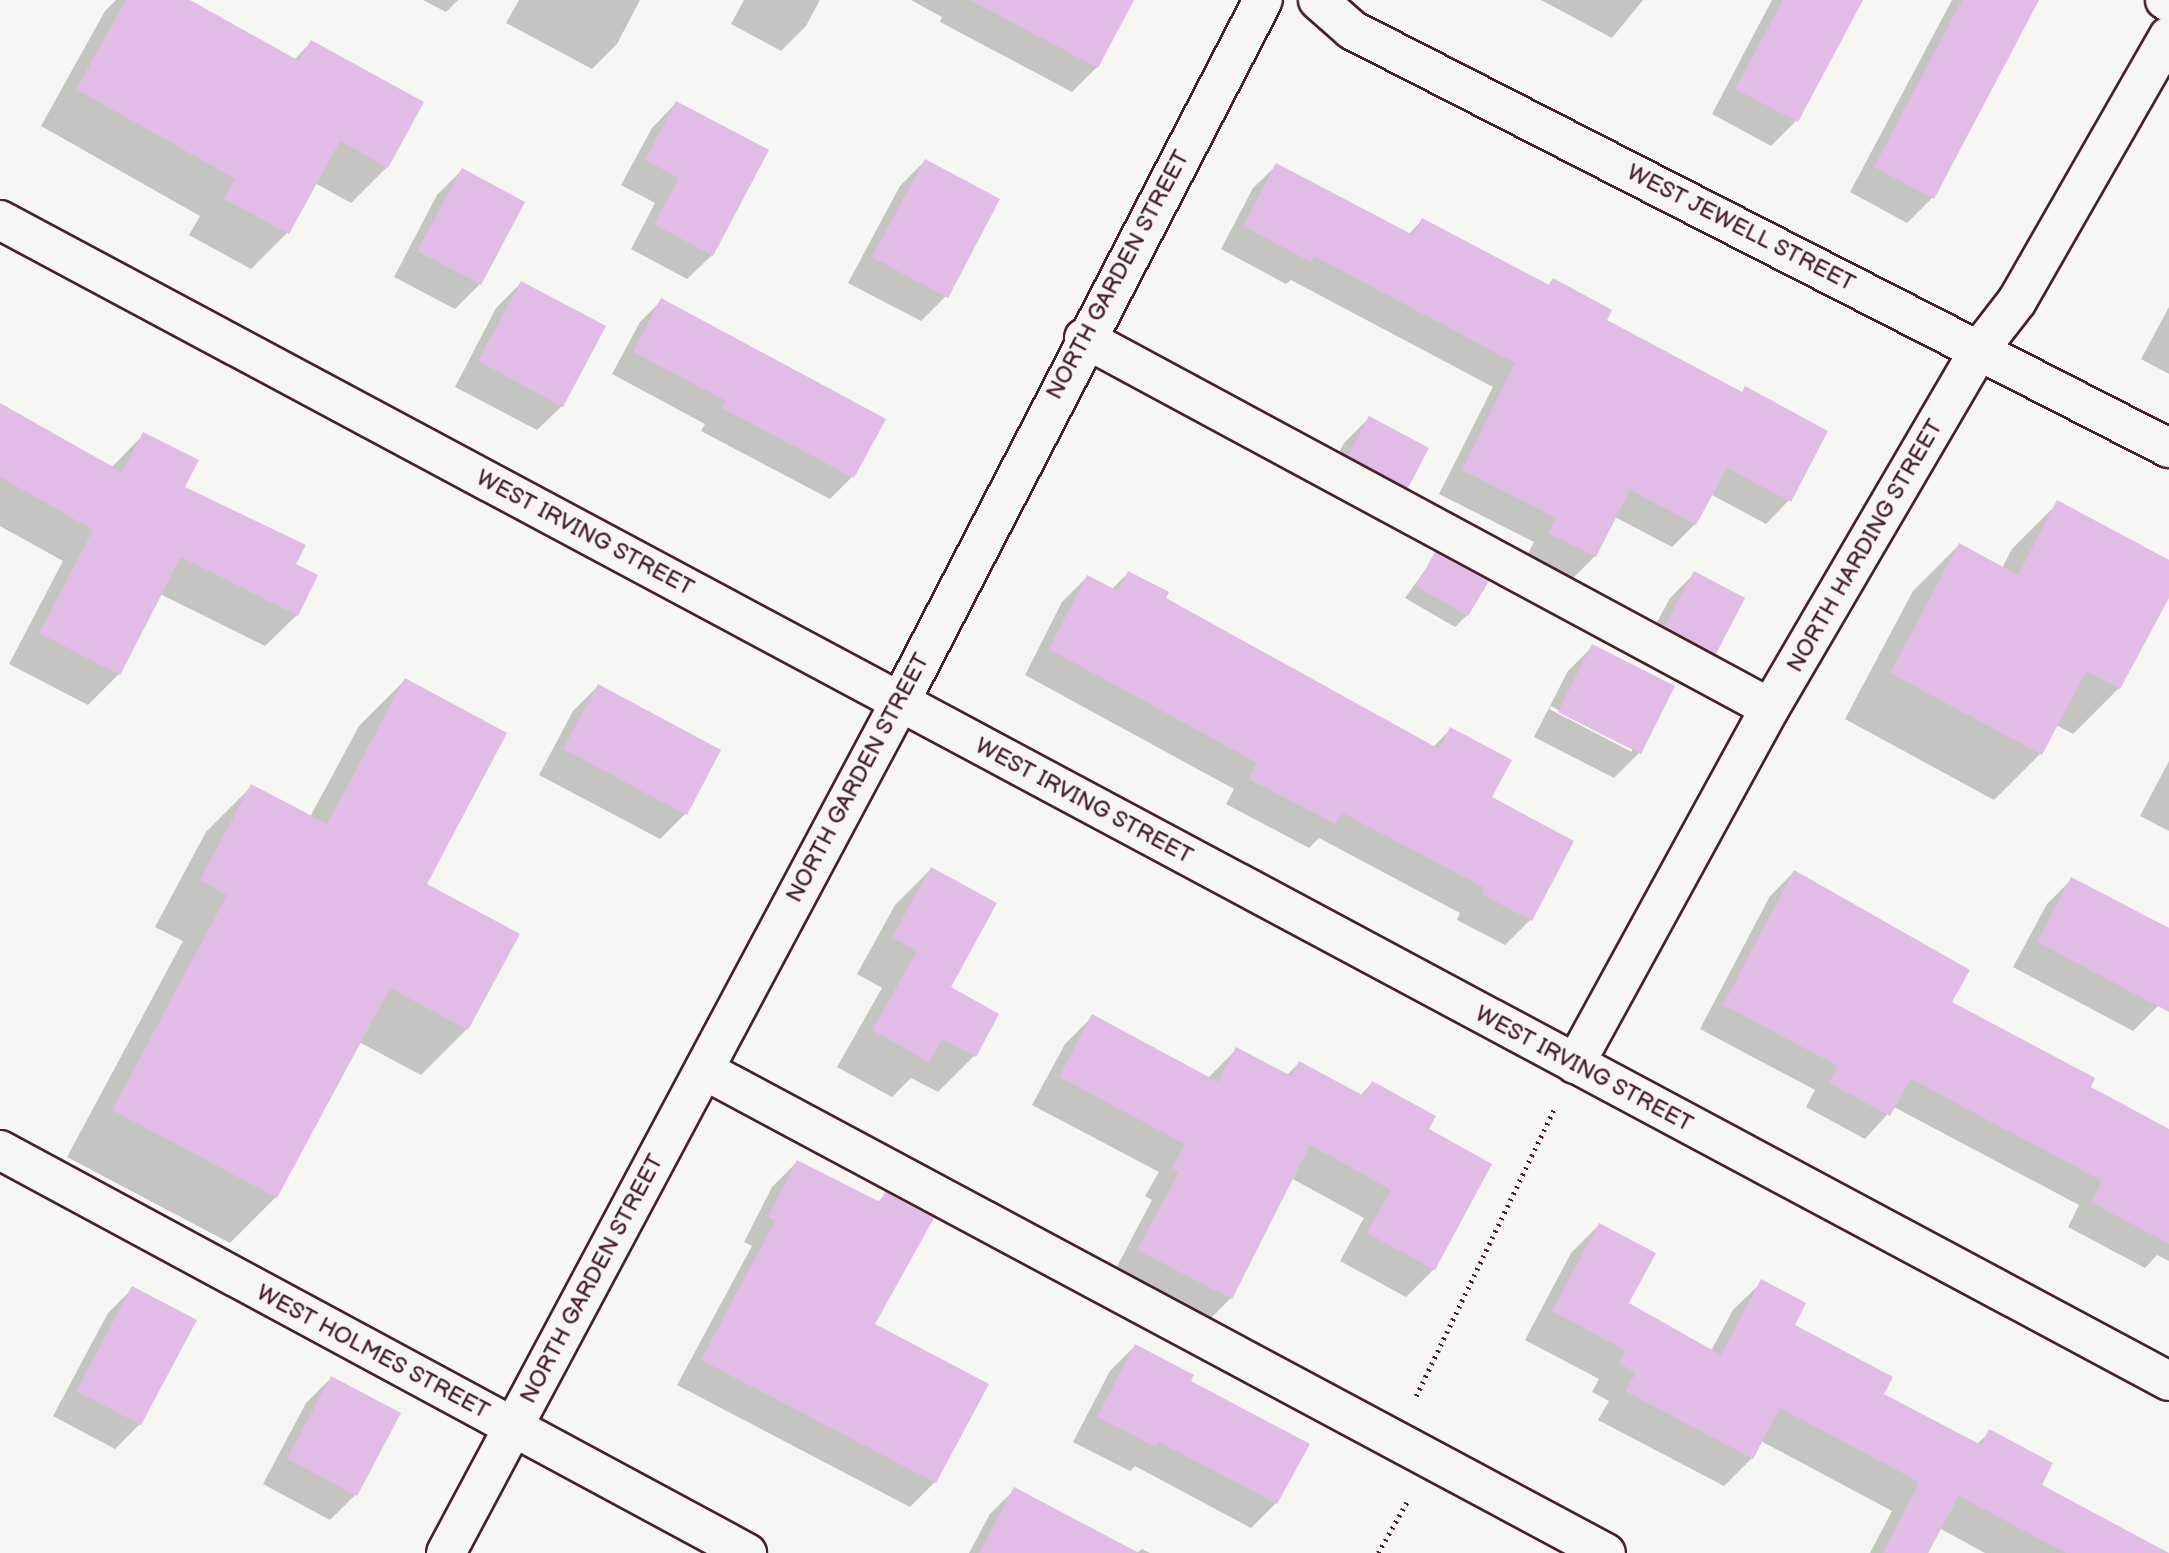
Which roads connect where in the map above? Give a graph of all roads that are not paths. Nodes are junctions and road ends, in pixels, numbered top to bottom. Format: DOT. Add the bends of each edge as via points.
graph roads {
  1 [pos="1263,0"];
  2 [pos="1318,0"];
  3 [pos="2169,36"];
  4 [pos="0,220"];
  5 [pos="1084,338"];
  6 [pos="1979,350"];
  7 [pos="2169,447"];
  8 [pos="900,702"];
  9 [pos="1770,708"];
  10 [pos="1575,1064"];
  11 [pos="704,1070"];
  12 [pos="0,1150"];
  13 [pos="2169,1381"];
  14 [pos="513,1428"];
  15 [pos="446,1553"];
  16 [pos="747,1553"];
  17 [pos="1606,1553"];
  1 -- 5 [label="street, NORTH GARDEN STREET"];
  2 -- 6 [label="street, WEST JEWELL STREET" via="1352,30"];
  3 -- 6 [label="street, NORTH HARDING STREET" via="2017,301"];
  4 -- 8 [label="street, WEST IRVING STREET"];
  5 -- 8 [label="street, NORTH GARDEN STREET"];
  5 -- 9 [label="street"];
  6 -- 7 [label="street, WEST JEWELL STREET"];
  6 -- 9 [label="street, NORTH HARDING STREET"];
  8 -- 10 [label="street, WEST IRVING STREET"];
  8 -- 11 [label="street, NORTH GARDEN STREET"];
  9 -- 10 [label="street, NORTH HARDING STREET"];
  10 -- 13 [label="street, WEST IRVING STREET"];
  11 -- 14 [label="street, NORTH GARDEN STREET"];
  11 -- 17 [label="street"];
  12 -- 14 [label="street, WEST HOLMES STREET"];
  14 -- 15 [label="street, NORTH GARDEN STREET"];
  14 -- 16 [label="street, WEST HOLMES STREET"];
}
